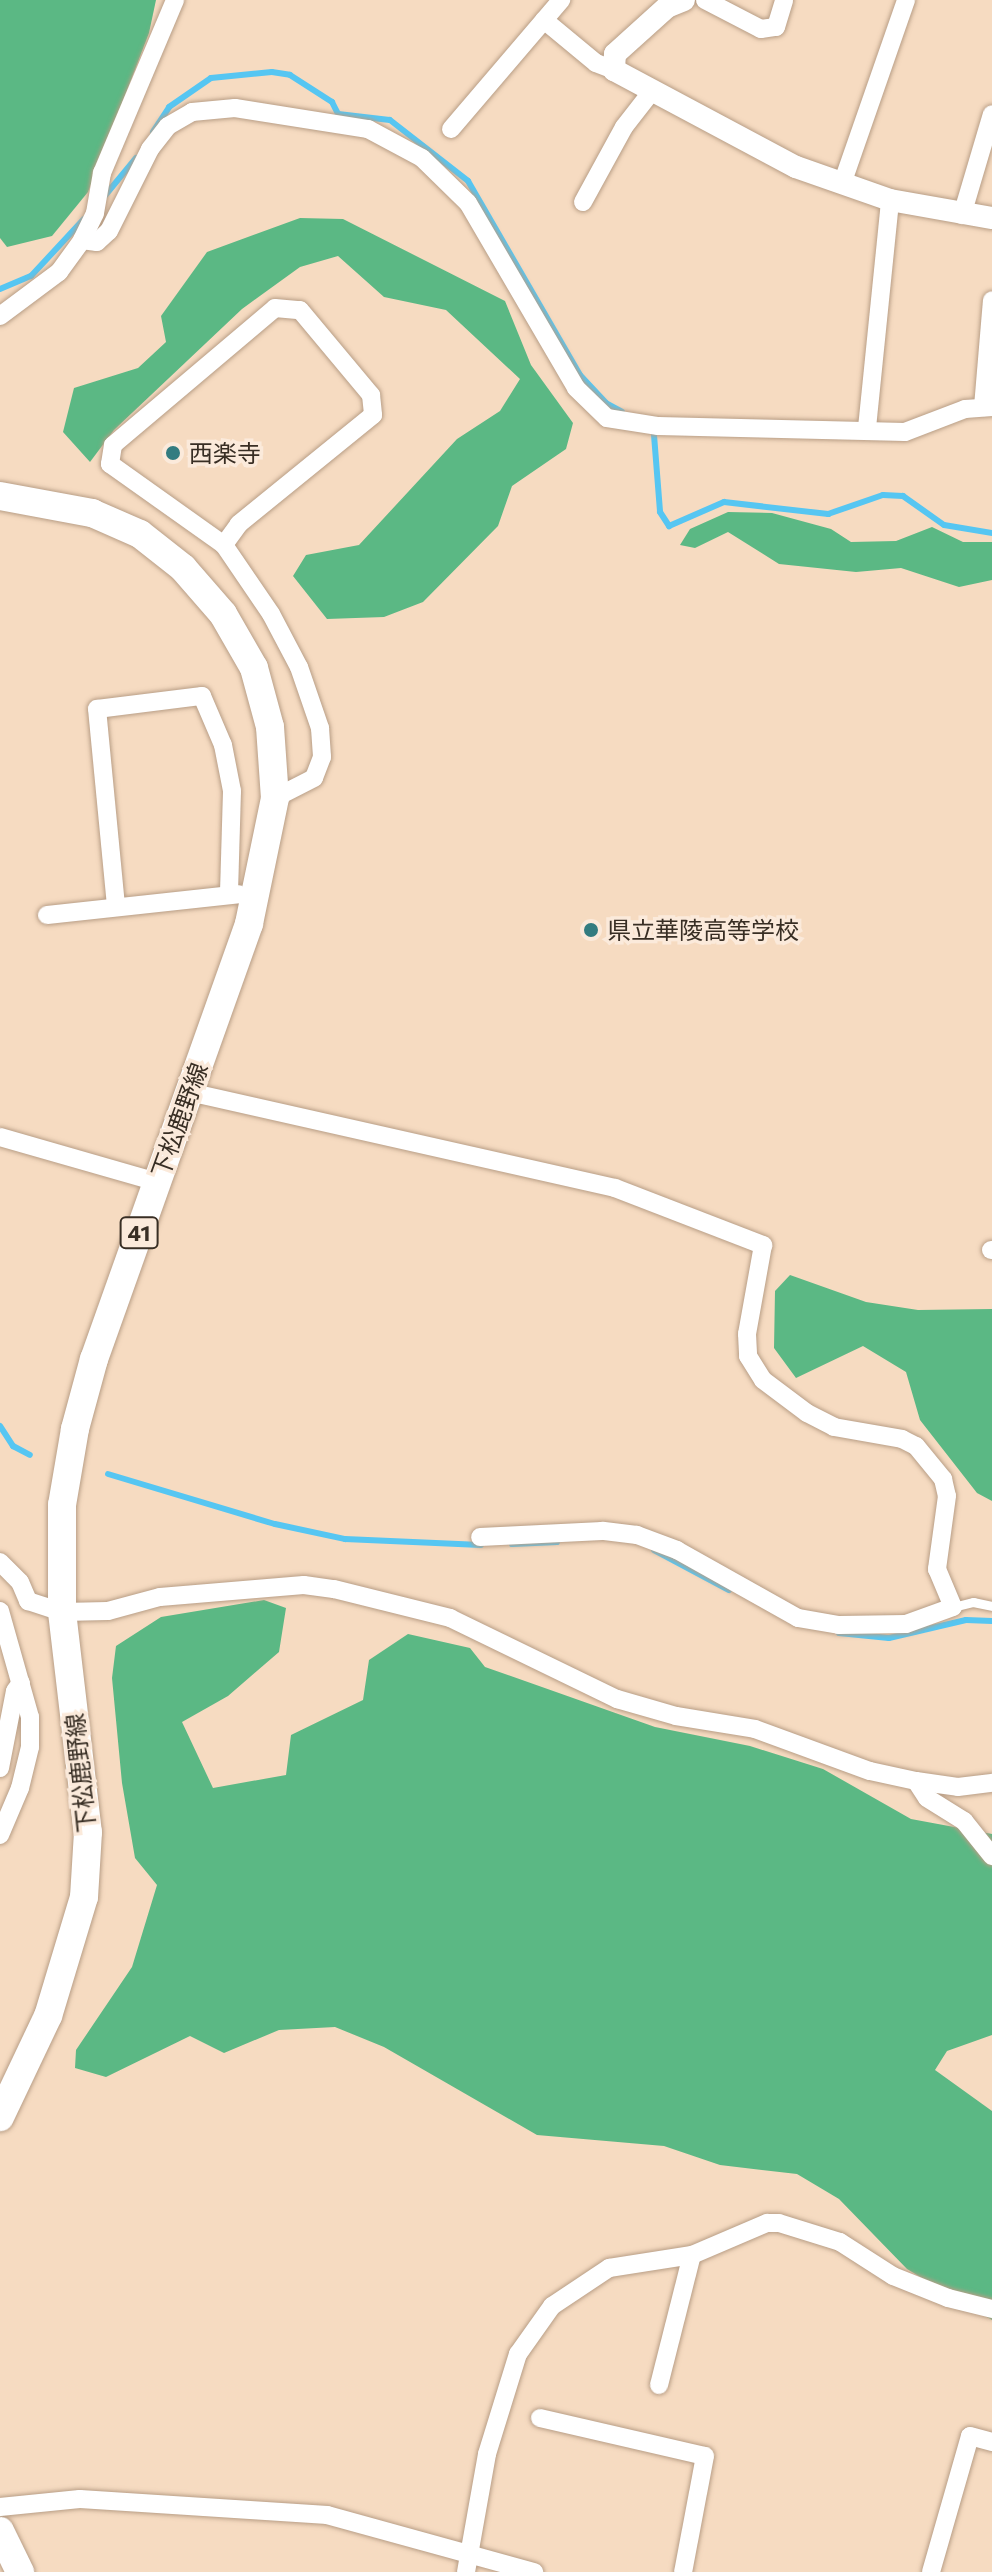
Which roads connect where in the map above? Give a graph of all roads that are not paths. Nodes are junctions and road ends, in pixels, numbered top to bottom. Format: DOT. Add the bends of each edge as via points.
graph roads {
  1 [pos="175,0"];
  2 [pos="561,0"];
  3 [pos="705,0"];
  4 [pos="784,0"];
  5 [pos="906,0"];
  6 [pos="671,2"];
  7 [pos="544,20"];
  8 [pos="614,70"];
  9 [pos="652,91"];
  10 [pos="992,114"];
  11 [pos="451,129"];
  12 [pos="842,184"];
  13 [pos="890,200"];
  14 [pos="583,202"];
  15 [pos="962,215"];
  16 [pos="992,218"];
  17 [pos="82,240"];
  18 [pos="992,300"];
  19 [pos="0,316"];
  20 [pos="988,407"];
  21 [pos="867,428"];
  22 [pos="0,496"];
  23 [pos="224,545"];
  24 [pos="275,798"];
  25 [pos="243,895"];
  26 [pos="116,906"];
  27 [pos="47,915"];
  28 [pos="189,1092"];
  29 [pos="0,1137"];
  30 [pos="157,1182"];
  31 [pos="480,1537"];
  32 [pos="0,1562"];
  33 [pos="28,1601"];
  34 [pos="992,1606"];
  35 [pos="953,1607"];
  36 [pos="62,1612"];
  37 [pos="2,1615"];
  38 [pos="21,1683"];
  39 [pos="0,1768"];
  40 [pos="916,1781"];
  41 [pos="992,1783"];
  42 [pos="0,1835"];
  43 [pos="992,1856"];
  44 [pos="0,2117"];
  45 [pos="692,2255"];
  46 [pos="992,2309"];
  47 [pos="659,2385"];
  48 [pos="540,2418"];
  49 [pos="992,2442"];
  50 [pos="0,2507"];
  51 [pos="0,2531"];
  52 [pos="468,2564"];
  53 [pos="20,2572"];
  54 [pos="534,2572"];
  55 [pos="683,2572"];
  56 [pos="931,2572"];
  1 -- 17 [label="street" via="102,173 95,213"];
  2 -- 7 [label="street"];
  3 -- 4 [label="street" via="761,29 776,27"];
  5 -- 12 [label="street"];
  6 -- 8 [label="street" via="615,54"];
  7 -- 8 [label="street" via="596,63"];
  7 -- 11 [label="street"];
  8 -- 9 [label="street"];
  9 -- 12 [label="street" via="796,167"];
  9 -- 14 [label="street" via="624,127"];
  10 -- 15 [label="street"];
  12 -- 13 [label="street"];
  13 -- 15 [label="street"];
  13 -- 21 [label="street"];
  15 -- 16 [label="street"];
  17 -- 19 [label="street" via="59,272"];
  17 -- 21 [label="street" via="97,242 109,231 150,149 168,126 192,112 235,108 368,129 422,158 468,203 576,388 607,418 658,426"];
  18 -- 20 [label="street"];
  20 -- 21 [label="street" via="905,432"];
  22 -- 24 [label="main road, 下松鹿野線 / 41" via="92,513 140,534 183,568 223,614 254,668 270,727"];
  23 -- 23 [label="street" via="239,524 373,415 371,395 300,310 275,308 113,445 110,464"];
  23 -- 24 [label="street" via="278,628 320,728 322,757 314,778"];
  24 -- 25 [label="main road, 下松鹿野線 / 41"];
  25 -- 26 [label="street"];
  25 -- 26 [label="street" via="223,745 202,696 97,709"];
  25 -- 28 [label="main road, 下松鹿野線 / 41"];
  26 -- 27 [label="street"];
  28 -- 30 [label="main road, 下松鹿野線 / 41"];
  28 -- 35 [label="street" via="615,1188 763,1245 748,1356 763,1380 807,1413 834,1427 902,1439 916,1446 943,1479 947,1496 937,1569"];
  29 -- 30 [label="street"];
  30 -- 36 [label="main road, 下松鹿野線 / 41" via="94,1359 75,1429 62,1505"];
  31 -- 35 [label="street" via="602,1531 637,1535 677,1550 798,1618 839,1625 906,1624"];
  32 -- 33 [label="street" via="20,1582"];
  33 -- 36 [label="street"];
  33 -- 37 [label="street"];
  34 -- 35 [label="lane" via="973,1602"];
  36 -- 40 [label="street" via="108,1611 160,1597 275,1587 334,1589 450,1618 617,1699 755,1729 870,1771"];
  36 -- 44 [label="main road, 下松鹿野線 / 41" via="88,1832 84,1897 48,2016"];
  37 -- 38 [label="street"];
  38 -- 39 [label="street"];
  38 -- 42 [label="street" via="30,1717 30,1747"];
  40 -- 41 [label="street" via="958,1787"];
  40 -- 43 [label="street" via="927,1798 964,1821"];
  45 -- 46 [label="street" via="779,2223 840,2242 893,2276"];
  45 -- 47 [label="street"];
  45 -- 52 [label="street" via="609,2268 552,2306 525,2339 487,2454"];
  48 -- 55 [label="street" via="705,2456"];
  49 -- 56 [label="street" via="970,2436"];
  50 -- 52 [label="street" via="80,2499 327,2515"];
  51 -- 53 [label="main road"];
  52 -- 54 [label="street"];
}
